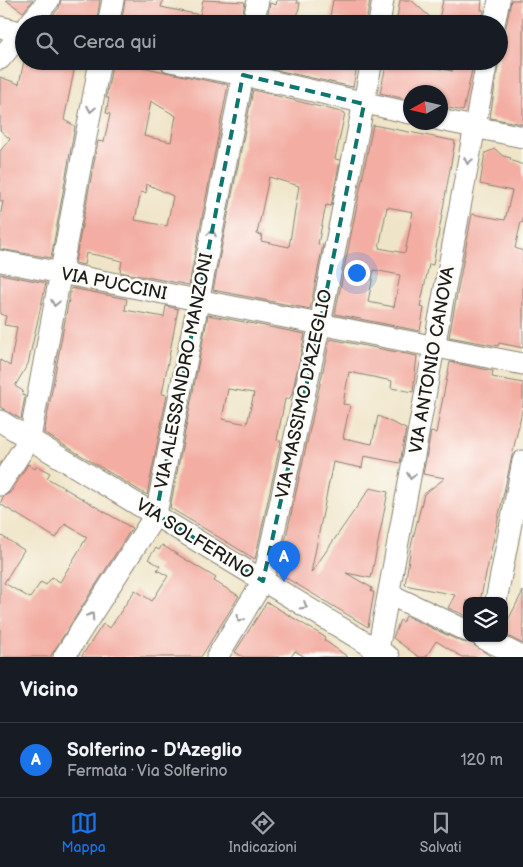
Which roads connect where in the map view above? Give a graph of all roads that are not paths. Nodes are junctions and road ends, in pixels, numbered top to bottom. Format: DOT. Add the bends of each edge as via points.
graph roads {
  1 [pos="49,0"];
  2 [pos="113,0"];
  3 [pos="258,0"];
  4 [pos="383,0"];
  5 [pos="499,0"];
  6 [pos="37,15"];
  7 [pos="110,15"];
  8 [pos="255,15"];
  9 [pos="380,15"];
  10 [pos="496,15"];
  11 [pos="0,27"];
  12 [pos="15,29"];
  13 [pos="15,42"];
  14 [pos="0,59"];
  15 [pos="98,70"];
  16 [pos="244,70"];
  17 [pos="251,70"];
  18 [pos="370,70"];
  19 [pos="485,70"];
  20 [pos="364,104"];
  21 [pos="403,112"];
  22 [pos="448,121"];
  23 [pos="474,126"];
  24 [pos="523,136"];
  25 [pos="0,260"];
  26 [pos="60,273"];
  27 [pos="199,301"];
  28 [pos="320,324"];
  29 [pos="436,347"];
  30 [pos="523,364"];
  31 [pos="0,421"];
  32 [pos="30,438"];
  33 [pos="523,461"];
  34 [pos="0,485"];
  35 [pos="156,514"];
  36 [pos="263,581"];
  37 [pos="388,594"];
  38 [pos="497,597"];
  39 [pos="463,629"];
  40 [pos="486,644"];
  41 [pos="380,655"];
  42 [pos="64,657"];
  43 [pos="217,657"];
  44 [pos="522,657"];
  1 -- 6 [label="street"];
  2 -- 7 [label="street"];
  3 -- 8 [label="street"];
  4 -- 9 [label="street"];
  5 -- 10 [label="street"];
  11 -- 12 [label="street"];
  13 -- 14 [label="street"];
  15 -- 26 [label="street, one-way"];
  27 -- 16 [label="street, VIA ALESSANDRO MANZONI, one-way"];
  17 -- 20 [label="street"];
  18 -- 20 [label="street, VIA MASSIMO D'AZEGLIO"];
  19 -- 23 [label="street, VIA ANTONIO CANOVA"];
  20 -- 21 [label="street"];
  20 -- 28 [label="street, VIA MASSIMO D'AZEGLIO"];
  22 -- 23 [label="street"];
  23 -- 24 [label="street"];
  23 -- 29 [label="street, VIA ANTONIO CANOVA, one-way"];
  25 -- 26 [label="street, VIA PUCCINI"];
  26 -- 27 [label="street, VIA PUCCINI"];
  26 -- 32 [label="street, one-way"];
  27 -- 28 [label="street, VIA PUCCINI"];
  27 -- 35 [label="street, VIA ALESSANDRO MANZONI"];
  28 -- 29 [label="street, VIA PUCCINI"];
  28 -- 36 [label="street, VIA MASSIMO D'AZEGLIO"];
  29 -- 30 [label="street, VIA PUCCINI"];
  29 -- 37 [label="street, VIA ANTONIO CANOVA, one-way"];
  31 -- 32 [label="street, VIA SOLFERINO"];
  32 -- 34 [label="street"];
  32 -- 35 [label="street, VIA SOLFERINO"];
  33 -- 38 [label="street"];
  35 -- 36 [label="street, VIA SOLFERINO"];
  42 -- 35 [label="street, VIA ALESSANDRO MANZONI, one-way"];
  36 -- 41 [label="street, VIA SOLFERINO, one-way"];
  36 -- 43 [label="street, VIA MASSIMO D'AZEGLIO, one-way"];
  37 -- 39 [label="street"];
  37 -- 41 [label="street, VIA ANTONIO CANOVA"];
  40 -- 44 [label="street"];
}
